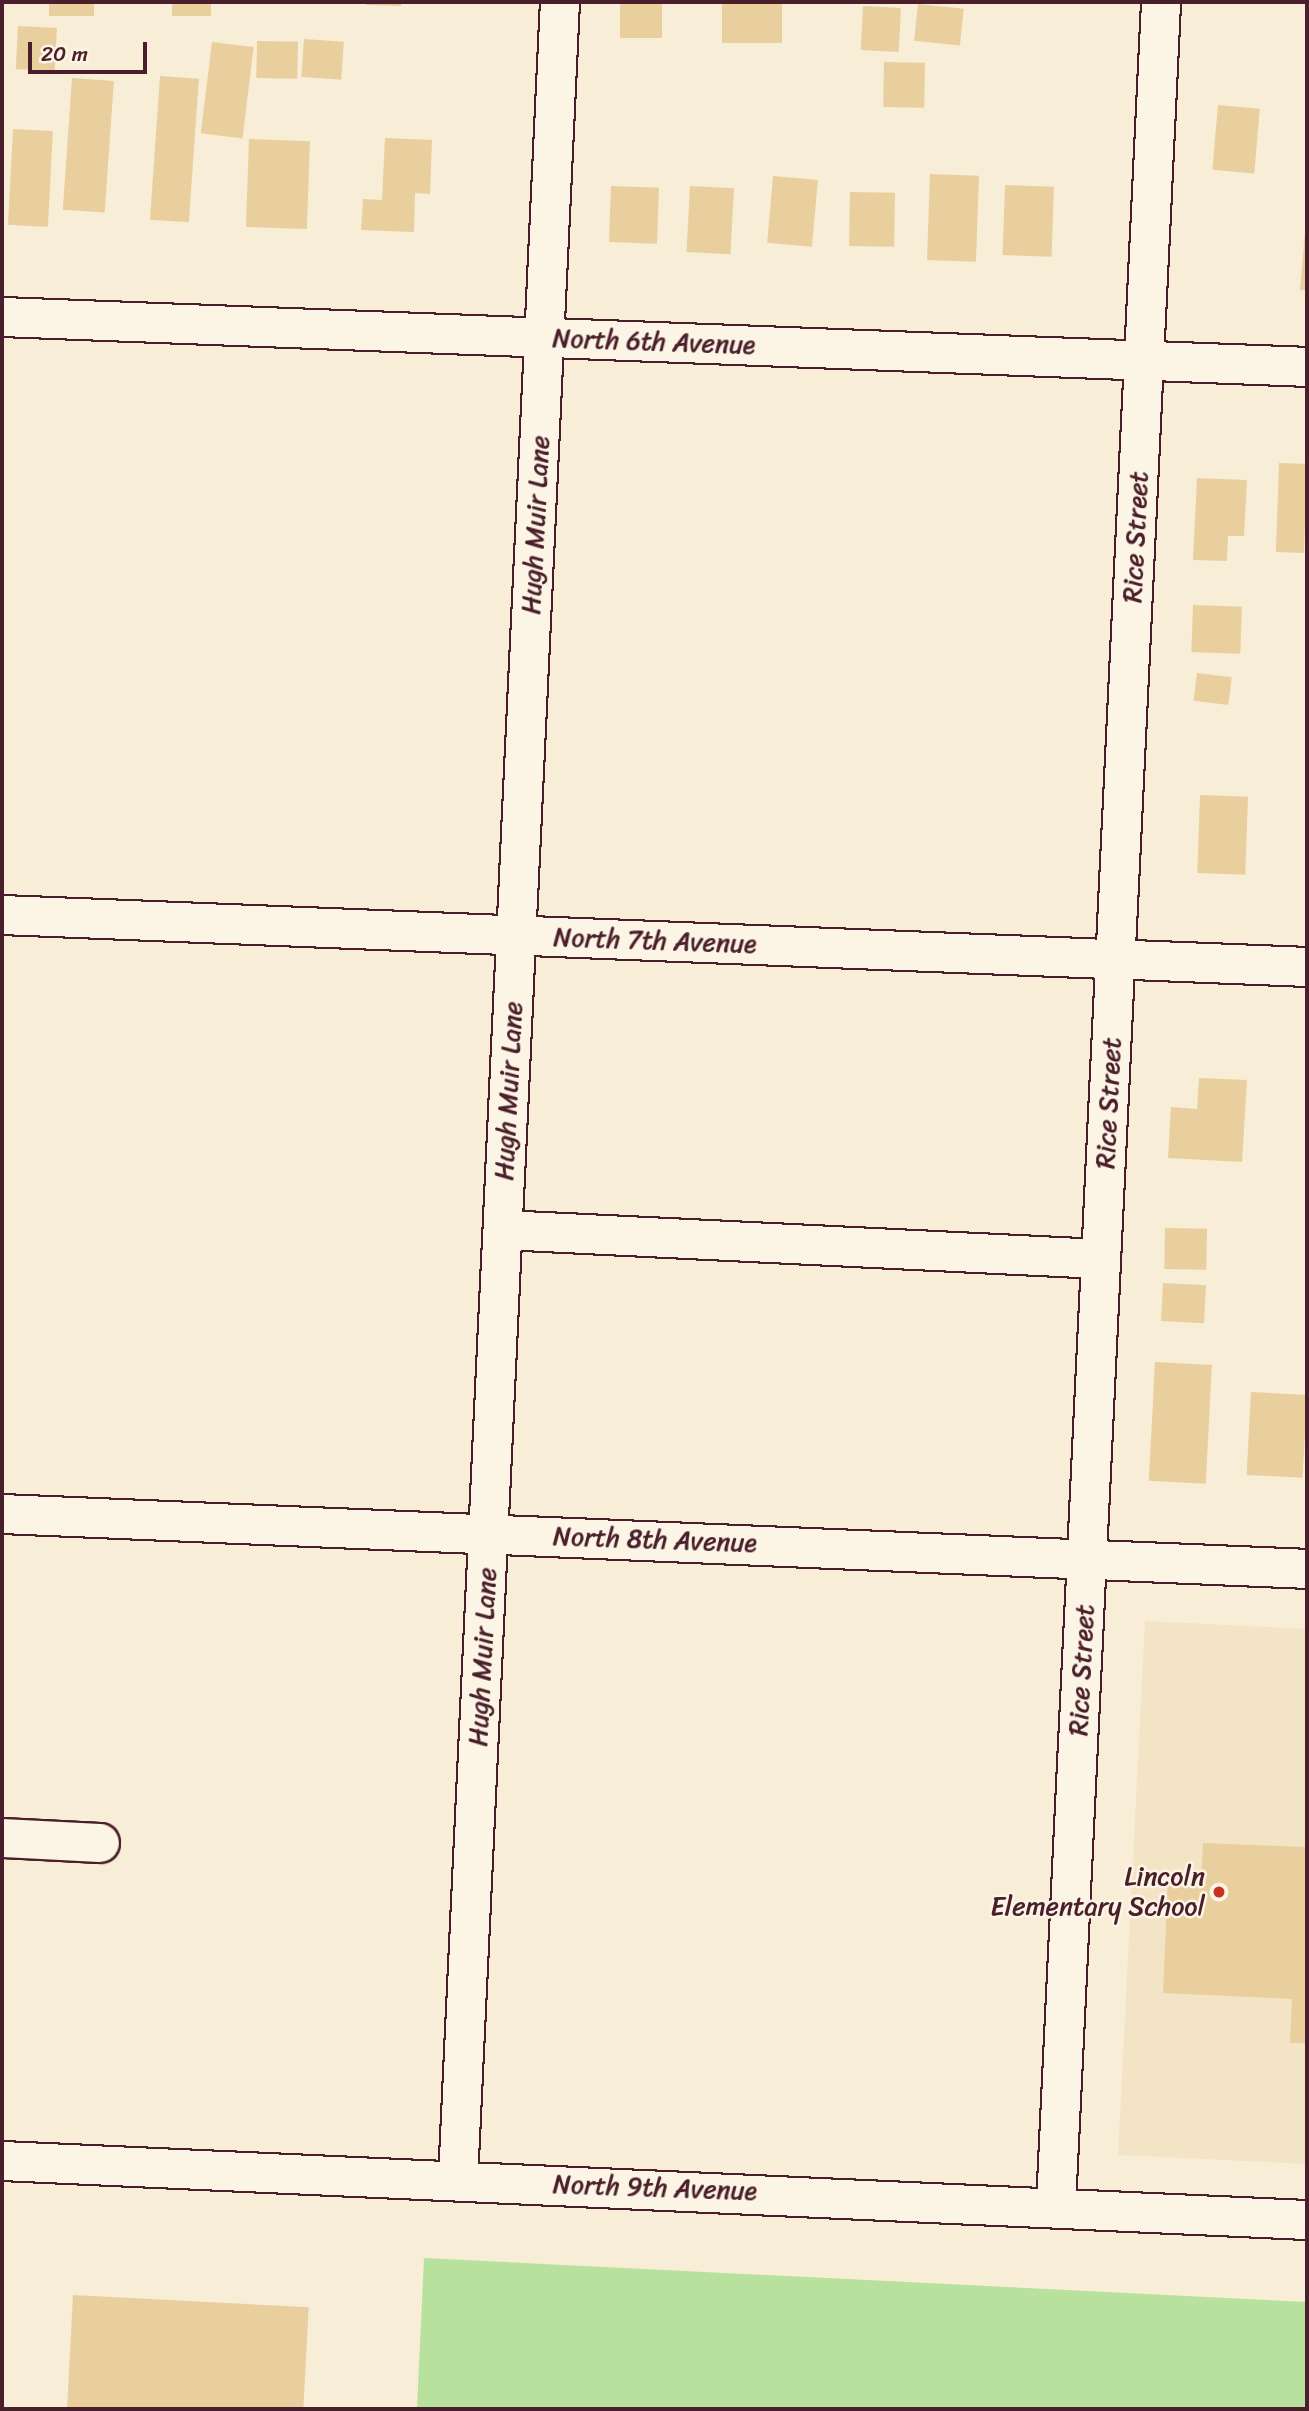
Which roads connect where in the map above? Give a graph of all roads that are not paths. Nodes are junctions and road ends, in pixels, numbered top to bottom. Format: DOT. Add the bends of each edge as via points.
graph roads {
  1 [pos="560,2"];
  2 [pos="1161,2"];
  3 [pos="2,317"];
  4 [pos="545,338"];
  5 [pos="1144,361"];
  6 [pos="1307,367"];
  7 [pos="2,915"];
  8 [pos="517,935"];
  9 [pos="1116,959"];
  10 [pos="1307,967"];
  11 [pos="503,1230"];
  12 [pos="1101,1259"];
  13 [pos="2,1514"];
  14 [pos="488,1534"];
  15 [pos="1088,1558"];
  16 [pos="1307,1569"];
  17 [pos="2,1838"];
  18 [pos="100,1843"];
  19 [pos="2,2161"];
  20 [pos="458,2180"];
  21 [pos="1056,2205"];
  22 [pos="1307,2220"];
  1 -- 4 [label="street, Hugh Muir Lane"];
  2 -- 5 [label="street, Rice Street"];
  3 -- 4 [label="street, North 6th Avenue"];
  4 -- 5 [label="street, North 6th Avenue"];
  4 -- 8 [label="street, Hugh Muir Lane"];
  5 -- 6 [label="street, North 6th Avenue"];
  5 -- 9 [label="street, Rice Street"];
  7 -- 8 [label="street, North 7th Avenue"];
  8 -- 9 [label="street, North 7th Avenue"];
  8 -- 11 [label="street, Hugh Muir Lane"];
  9 -- 10 [label="street, North 7th Avenue"];
  9 -- 12 [label="street, Rice Street"];
  11 -- 12 [label="street"];
  11 -- 14 [label="street, Hugh Muir Lane"];
  12 -- 15 [label="street, Rice Street"];
  13 -- 14 [label="street, North 8th Avenue"];
  14 -- 15 [label="street, North 8th Avenue"];
  14 -- 20 [label="street, Hugh Muir Lane"];
  15 -- 16 [label="street, North 8th Avenue"];
  15 -- 21 [label="street, Rice Street"];
  17 -- 18 [label="street"];
  19 -- 20 [label="street, North 9th Avenue"];
  20 -- 21 [label="street, North 9th Avenue"];
  21 -- 22 [label="street, North 9th Avenue"];
}
